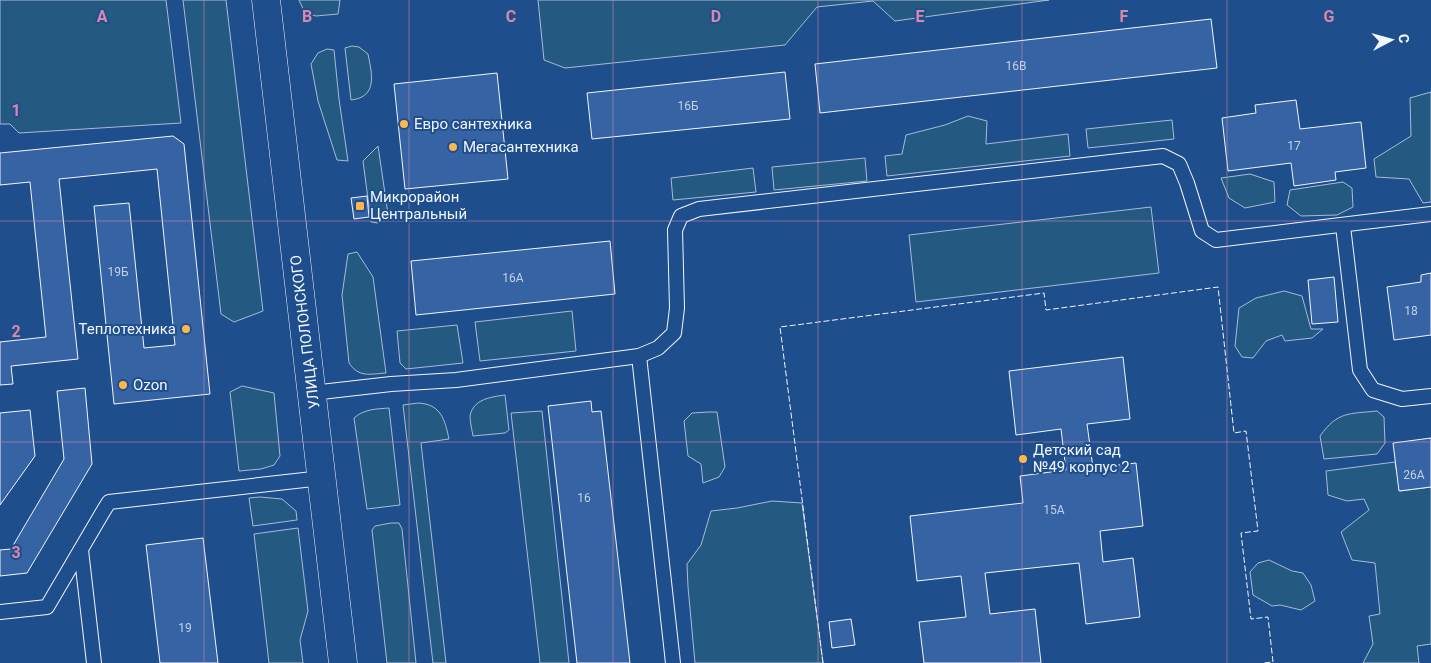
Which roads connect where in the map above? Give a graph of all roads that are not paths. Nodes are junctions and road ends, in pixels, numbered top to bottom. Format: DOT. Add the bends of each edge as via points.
graph roads {
  1 [pos="266,0"];
  2 [pos="1431,214"];
  3 [pos="1343,226"];
  4 [pos="639,356"];
  5 [pos="312,393"];
  6 [pos="1431,396"];
  7 [pos="322,478"];
  8 [pos="81,550"];
  9 [pos="0,612"];
  10 [pos="94,663"];
  11 [pos="343,663"];
  12 [pos="673,663"];
  1 -- 5 [label="main road, УЛИЦА ПОЛОНСКОГО"];
  2 -- 3 [label="lane"];
  3 -- 4 [label="lane" via="1216,240 1202,231 1179,164 1163,156 698,209 682,216 675,230 677,308 674,333 658,348"];
  3 -- 6 [label="lane" via="1360,370 1373,390 1402,399"];
  4 -- 5 [label="lane" via="456,380"];
  4 -- 12 [label="lane"];
  5 -- 7 [label="main road, УЛИЦА ПОЛОНСКОГО"];
  7 -- 8 [label="lane" via="109,502"];
  7 -- 11 [label="main road, УЛИЦА ПОЛОНСКОГО"];
  8 -- 9 [label="lane" via="47,607"];
  8 -- 10 [label="lane"];
}
